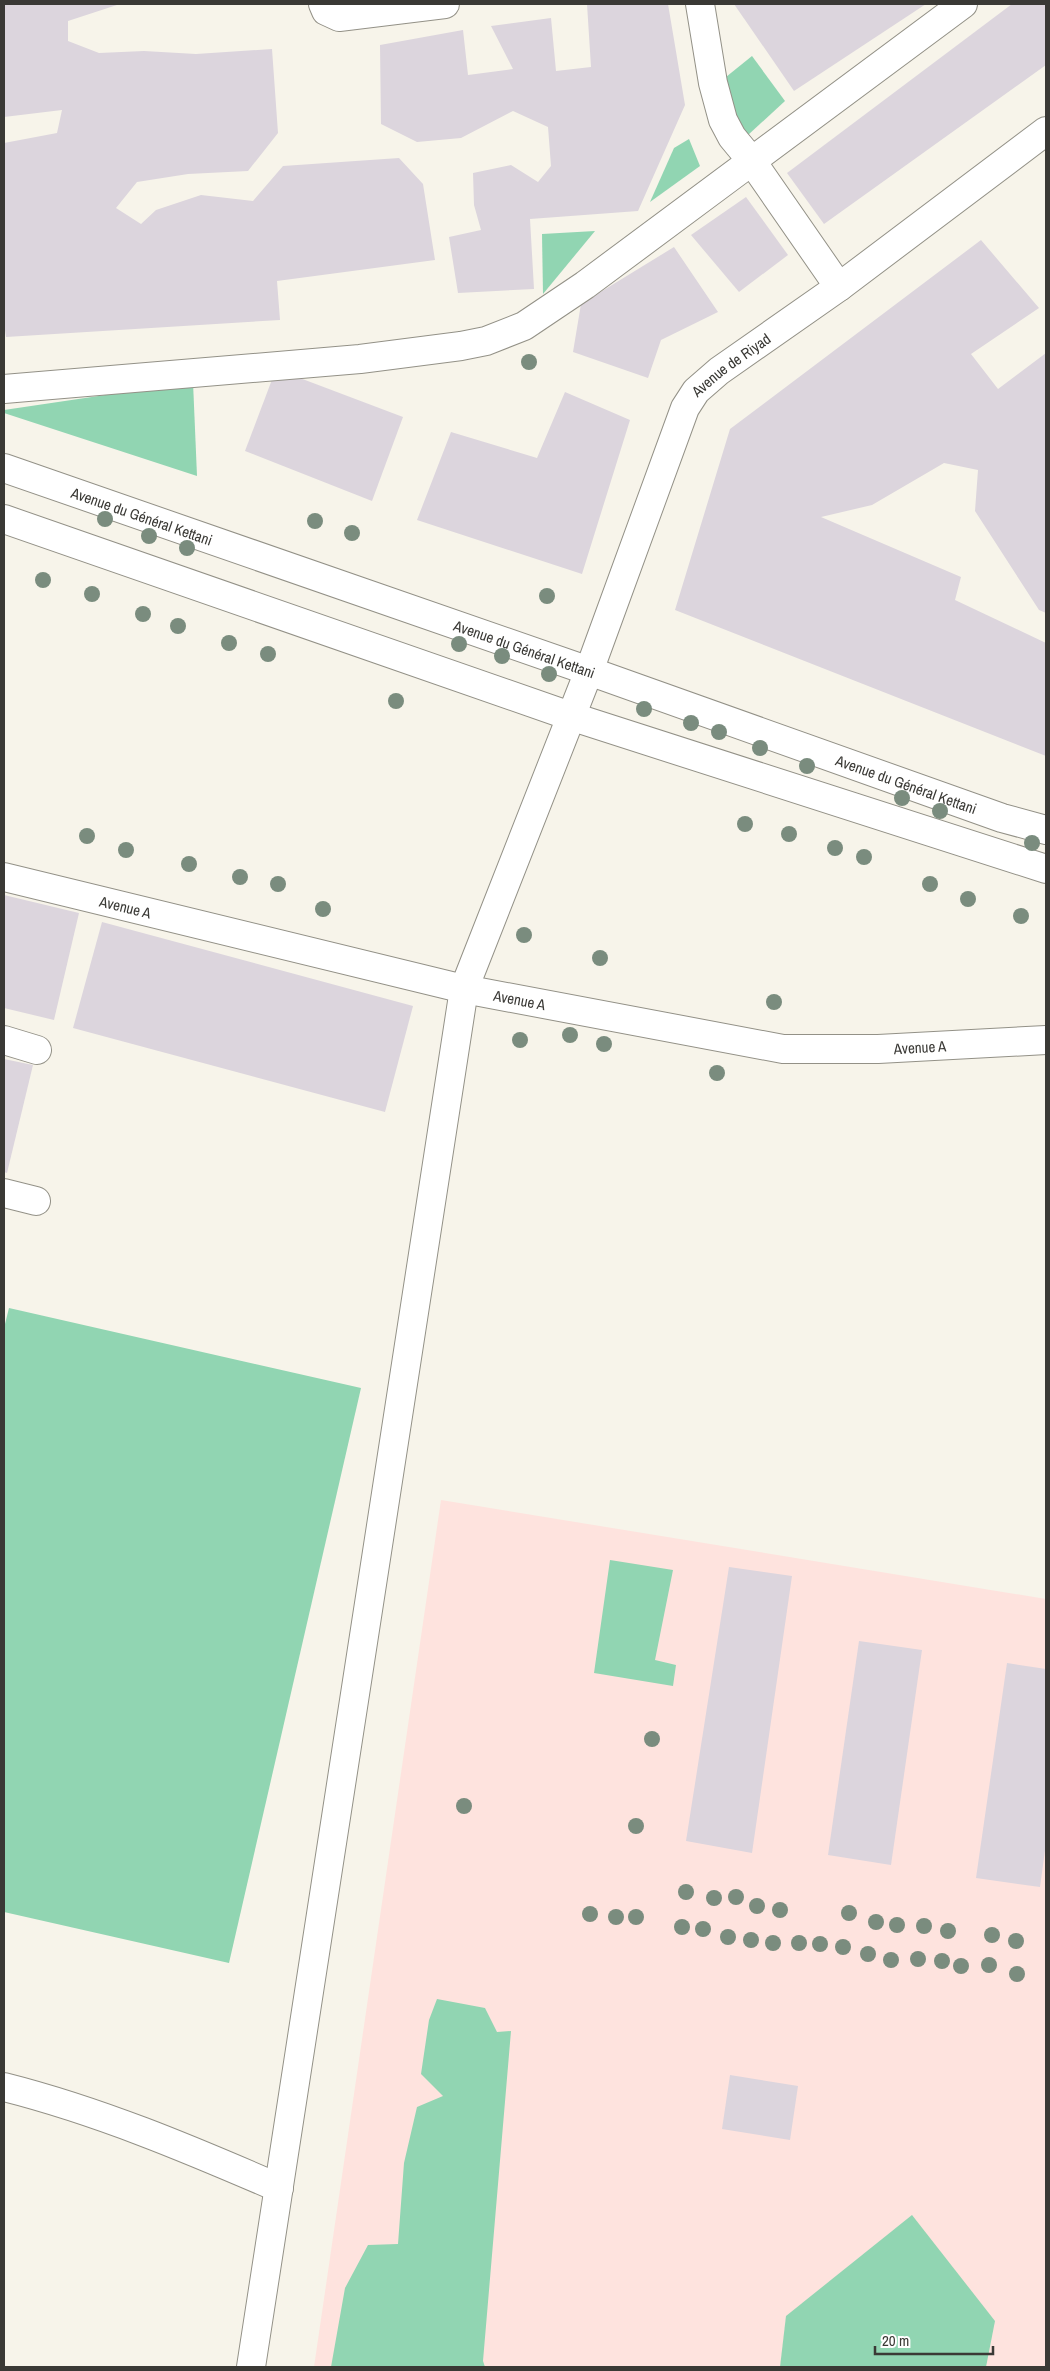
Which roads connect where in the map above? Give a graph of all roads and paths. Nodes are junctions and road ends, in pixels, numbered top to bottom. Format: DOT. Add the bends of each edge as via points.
graph roads {
  1 [pos="323,4"];
  2 [pos="445,4"];
  3 [pos="700,4"];
  4 [pos="963,4"];
  5 [pos="1046,131"];
  6 [pos="751,160"];
  7 [pos="839,288"];
  8 [pos="4,389"];
  9 [pos="4,468"];
  10 [pos="4,519"];
  11 [pos="589,671"];
  12 [pos="570,716"];
  13 [pos="1046,830"];
  14 [pos="1046,869"];
  15 [pos="4,877"];
  16 [pos="464,989"];
  17 [pos="4,1040"];
  18 [pos="1046,1040"];
  19 [pos="37,1050"];
  20 [pos="4,1193"];
  21 [pos="36,1201"];
  22 [pos="4,2087"];
  23 [pos="279,2188"];
  24 [pos="251,2367"];
  1 -- 2 [label="street" via="326,10 338,17"];
  3 -- 6 [label="street" via="713,83 723,120"];
  4 -- 6 [label="street"];
  5 -- 7 [label="street, Avenue de Riyad"];
  6 -- 7 [label="street"];
  6 -- 8 [label="street" via="547,312 524,326 486,341 360,359"];
  7 -- 11 [label="street, Avenue de Riyad" via="719,371 696,391 685,408"];
  9 -- 11 [label="street, Avenue du Général Kettani"];
  10 -- 12 [label="street"];
  11 -- 12 [label="street, Avenue de Riyad"];
  11 -- 13 [label="street, Avenue du Général Kettani" via="1002,818"];
  12 -- 14 [label="street"];
  12 -- 16 [label="street, Avenue de Riyad"];
  15 -- 16 [label="street, Avenue A"];
  16 -- 18 [label="street, Avenue A" via="783,1048 878,1049"];
  16 -- 23 [label="street, Avenue de Riyad"];
  17 -- 19 [label="street"];
  20 -- 21 [label="street"];
  22 -- 23 [label="street" via="110,2118"];
  23 -- 24 [label="street, Avenue de Riyad"];
}
